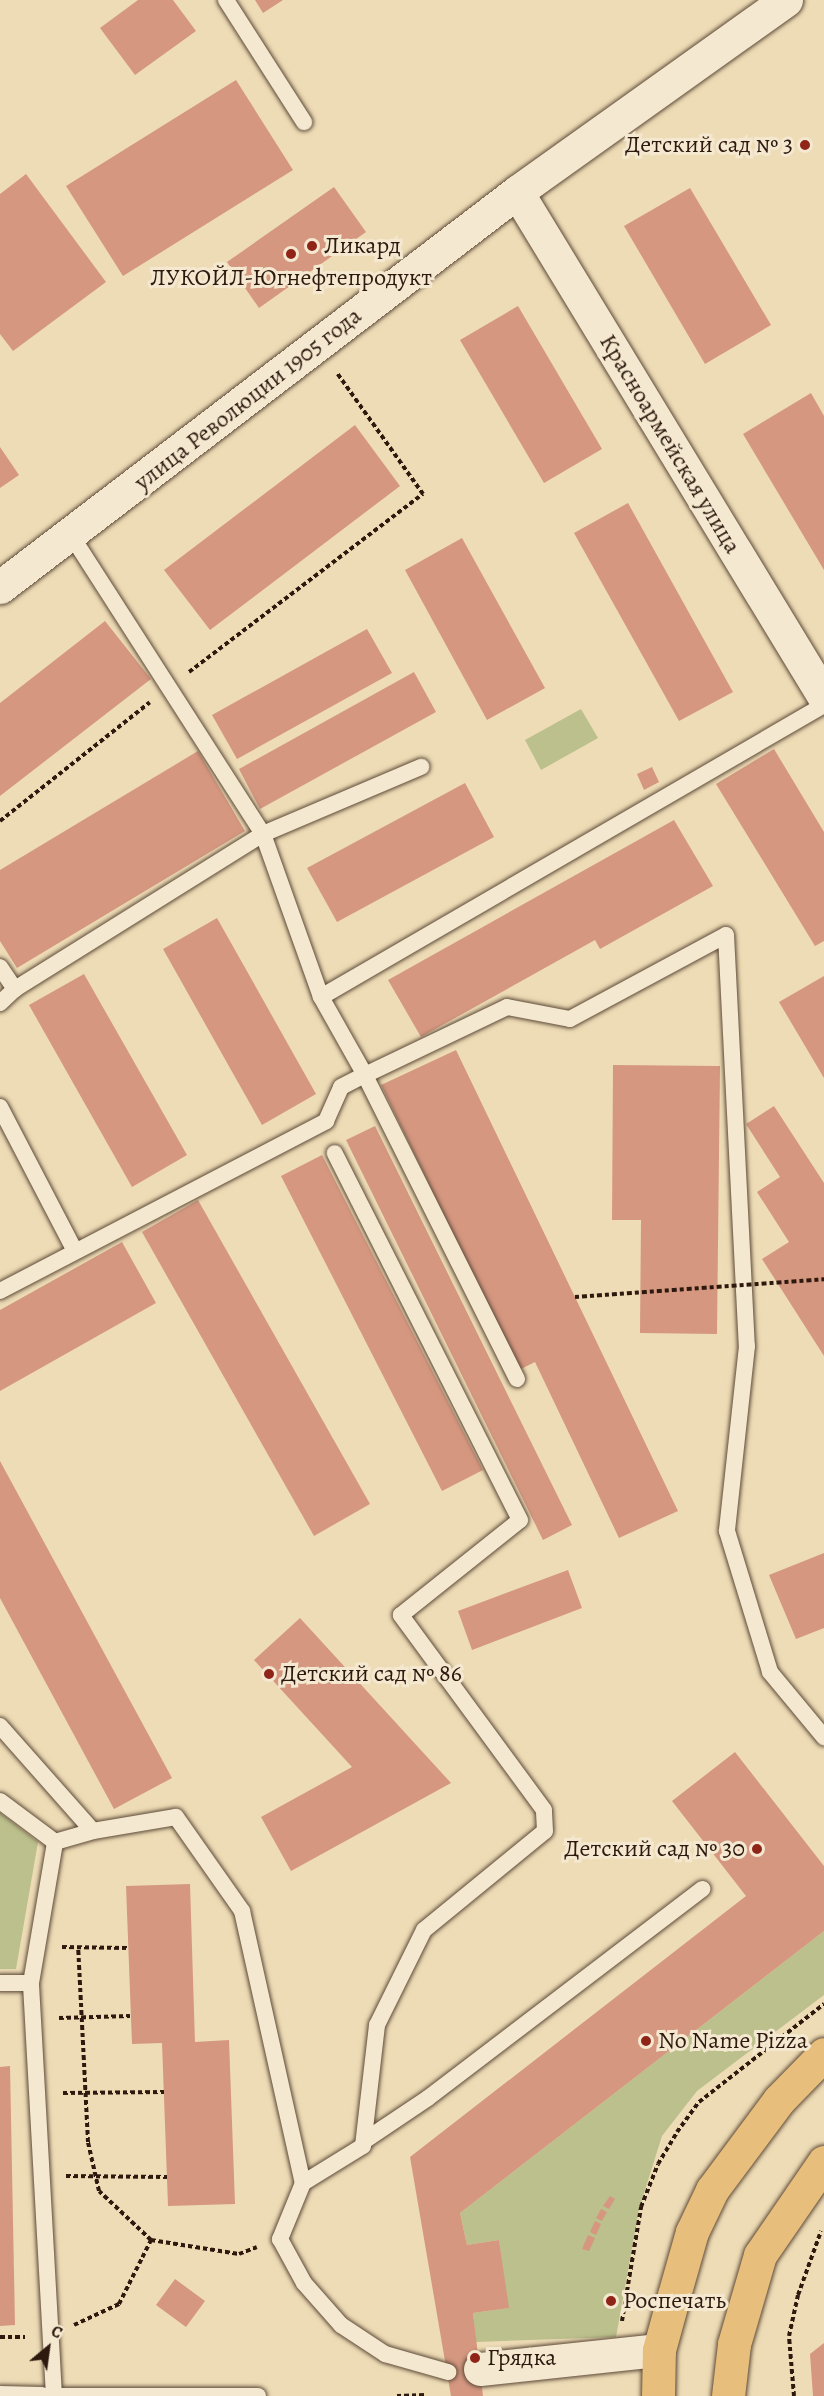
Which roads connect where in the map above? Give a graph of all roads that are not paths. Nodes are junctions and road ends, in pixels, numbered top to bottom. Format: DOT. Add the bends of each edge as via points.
graph roads {
  1 [pos="226,0"];
  2 [pos="786,0"];
  3 [pos="304,122"];
  4 [pos="517,192"];
  5 [pos="71,535"];
  6 [pos="0,587"];
  7 [pos="824,697"];
  8 [pos="824,705"];
  9 [pos="421,767"];
  10 [pos="262,834"];
  11 [pos="0,968"];
  12 [pos="15,989"];
  13 [pos="321,997"];
  14 [pos="0,1003"];
  15 [pos="365,1075"];
  16 [pos="0,1107"];
  17 [pos="335,1153"];
  18 [pos="75,1251"];
  19 [pos="0,1291"];
  20 [pos="517,1379"];
  21 [pos="0,1726"];
  22 [pos="824,1737"];
  23 [pos="0,1801"];
  24 [pos="93,1831"];
  25 [pos="55,1842"];
  26 [pos="702,1889"];
  27 [pos="0,1983"];
  28 [pos="31,1983"];
  29 [pos="824,2055"];
  30 [pos="364,2141"];
  31 [pos="824,2162"];
  32 [pos="303,2183"];
  33 [pos="659,2350"];
  34 [pos="464,2370"];
  35 [pos="0,2394"];
  36 [pos="42,2396"];
  37 [pos="54,2396"];
  38 [pos="258,2396"];
  39 [pos="658,2396"];
  40 [pos="728,2396"];
  1 -- 3 [label="lane"];
  2 -- 4 [label="street, улица Революции 1905 года"];
  4 -- 5 [label="street, улица Революции 1905 года"];
  4 -- 7 [label="street, Красноармейская улица"];
  5 -- 6 [label="street, улица Революции 1905 года"];
  5 -- 10 [label="lane"];
  8 -- 13 [label="lane"];
  9 -- 10 [label="lane"];
  10 -- 12 [label="lane"];
  10 -- 13 [label="lane"];
  11 -- 12 [label="lane"];
  12 -- 14 [label="lane"];
  13 -- 15 [label="lane"];
  15 -- 18 [label="lane" via="341,1087 326,1121"];
  15 -- 20 [label="lane"];
  15 -- 22 [label="lane" via="507,1007 570,1019 726,935 747,1346 727,1531 770,1672"];
  16 -- 18 [label="lane"];
  17 -- 30 [label="lane" via="520,1520 401,1615 544,1810 545,1831 424,1930 376,2025"];
  18 -- 19 [label="lane"];
  21 -- 24 [label="lane"];
  23 -- 25 [label="lane"];
  24 -- 25 [label="lane"];
  24 -- 32 [label="lane" via="176,1817 242,1911"];
  25 -- 28 [label="lane"];
  26 -- 30 [label="lane" via="428,2098"];
  27 -- 28 [label="lane"];
  28 -- 37 [label="lane"];
  29 -- 33 [label="main road" via="778,2100 712,2190 692,2232"];
  30 -- 32 [label="lane" via="363,2146"];
  31 -- 40 [label="main road" via="760,2255 734,2344"];
  32 -- 34 [label="lane" via="280,2238 304,2283 341,2325 385,2354"];
  33 -- 34 [label="street"];
  33 -- 39 [label="main road"];
  35 -- 36 [label="lane"];
  36 -- 37 [label="lane"];
  37 -- 38 [label="lane"];
}
